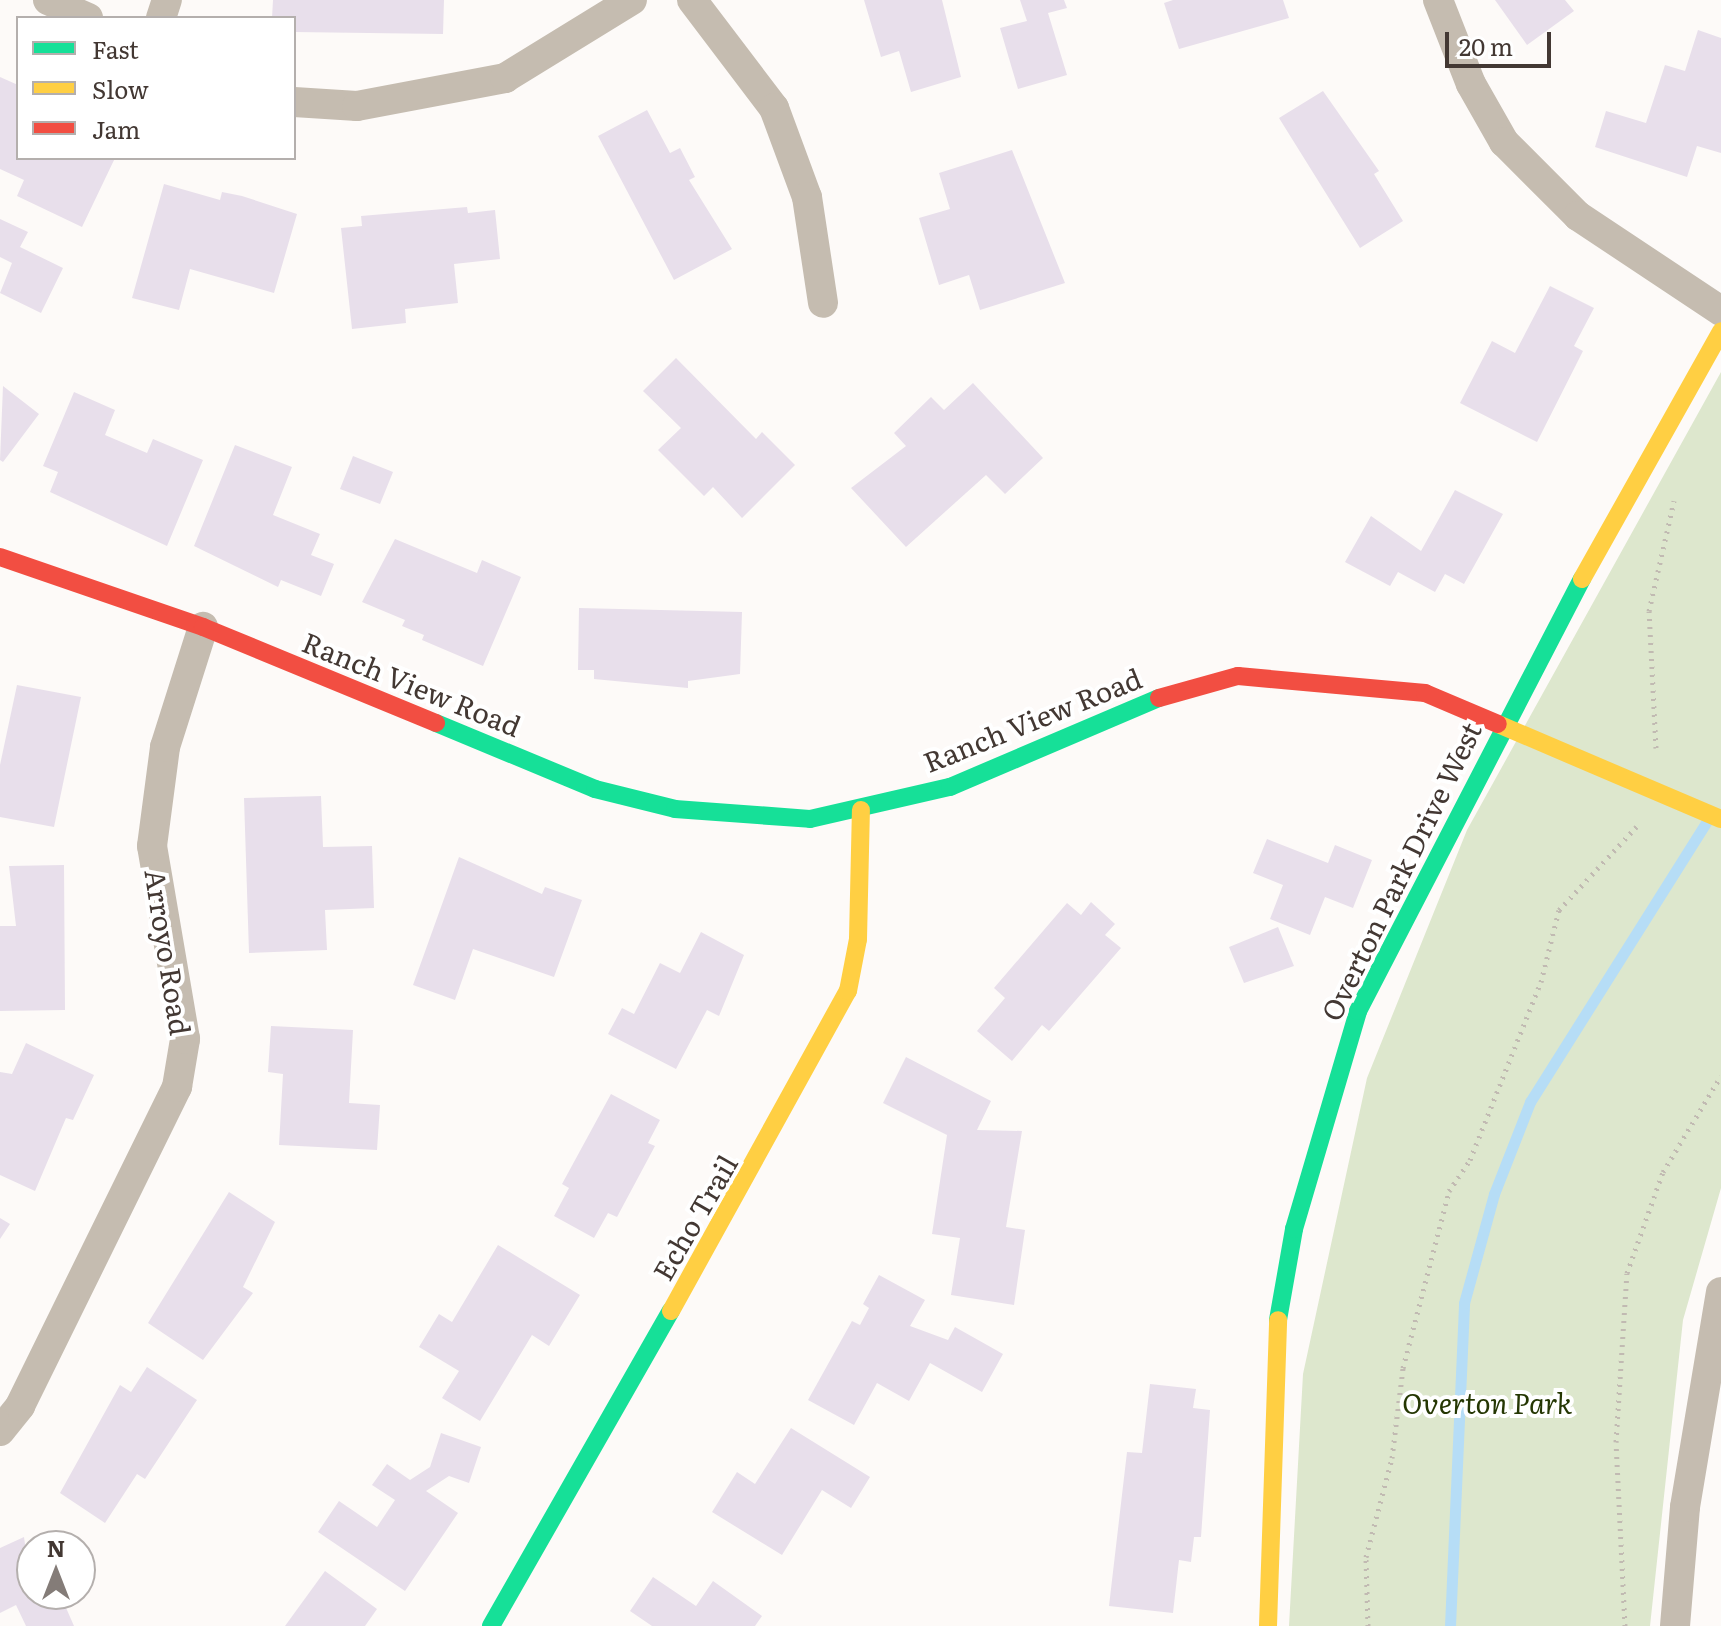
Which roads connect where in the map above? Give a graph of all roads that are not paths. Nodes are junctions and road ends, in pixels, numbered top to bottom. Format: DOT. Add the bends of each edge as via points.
graph roads {
  1 [pos="48,0"];
  2 [pos="632,0"];
  3 [pos="692,0"];
  4 [pos="1438,0"];
  5 [pos="84,16"];
  6 [pos="296,102"];
  7 [pos="823,303"];
  8 [pos="1721,311"];
  9 [pos="1721,331"];
  10 [pos="0,557"];
  11 [pos="203,627"];
  12 [pos="1502,723"];
  13 [pos="861,810"];
  14 [pos="1721,819"];
  15 [pos="1721,1292"];
  16 [pos="0,1431"];
  17 [pos="491,1626"];
  18 [pos="1268,1626"];
  19 [pos="1675,1626"];
  1 -- 5 [label="street"];
  2 -- 6 [label="street" via="505,78 357,106"];
  3 -- 7 [label="street" via="774,108 807,197"];
  4 -- 8 [label="street" via="1471,84 1504,142 1578,216"];
  9 -- 12 [label="street, Overton Park Drive West"];
  10 -- 11 [label="street, Ranch View Road"];
  11 -- 13 [label="street, Ranch View Road" via="595,789 736,817 810,819"];
  11 -- 16 [label="street, Arroyo Road" via="165,747 152,846 185,1039 177,1087 48,1352"];
  12 -- 13 [label="street, Ranch View Road" via="1425,693 1238,676 1169,694 950,787"];
  12 -- 14 [label="street, Ranch View Road"];
  12 -- 18 [label="street, Overton Park Drive West" via="1358,1011 1314,1153 1272,1358"];
  13 -- 17 [label="street, Echo Trail" via="858,939 848,991 822,1049"];
  15 -- 19 [label="street" via="1687,1492"];
}
